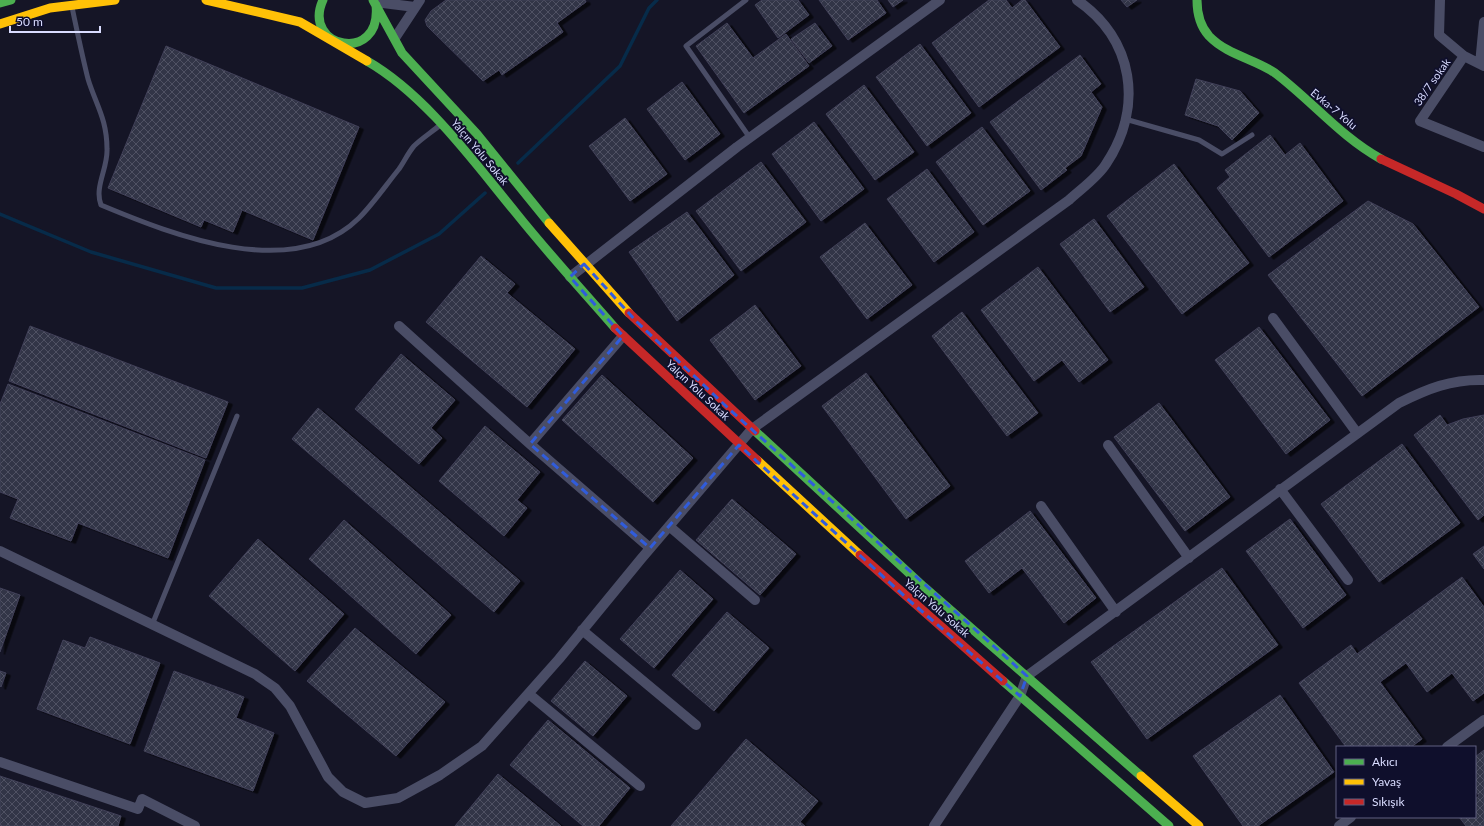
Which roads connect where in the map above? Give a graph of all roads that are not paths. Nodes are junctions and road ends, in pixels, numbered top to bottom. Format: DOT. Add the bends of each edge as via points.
graph roads {
  1 [pos="11,0"];
  2 [pos="115,0"];
  3 [pos="206,0"];
  4 [pos="323,0"];
  5 [pos="746,0"];
  6 [pos="940,0"];
  7 [pos="1077,0"];
  8 [pos="1197,0"];
  9 [pos="1440,0"];
  10 [pos="374,1"];
  11 [pos="0,3"];
  12 [pos="72,3"];
  13 [pos="417,4"];
  14 [pos="1484,22"];
  15 [pos="0,24"];
  16 [pos="395,38"];
  17 [pos="332,40"];
  18 [pos="1464,56"];
  19 [pos="1482,65"];
  20 [pos="1125,119"];
  21 [pos="441,124"];
  22 [pos="1252,135"];
  23 [pos="750,138"];
  24 [pos="1484,148"];
  25 [pos="1484,209"];
  26 [pos="584,264"];
  27 [pos="570,277"];
  28 [pos="1273,318"];
  29 [pos="399,326"];
  30 [pos="623,336"];
  31 [pos="1484,380"];
  32 [pos="237,416"];
  33 [pos="752,429"];
  34 [pos="1357,433"];
  35 [pos="530,444"];
  36 [pos="739,445"];
  37 [pos="1108,445"];
  38 [pos="1280,489"];
  39 [pos="1041,506"];
  40 [pos="669,526"];
  41 [pos="650,548"];
  42 [pos="0,551"];
  43 [pos="1189,558"];
  44 [pos="1348,580"];
  45 [pos="755,600"];
  46 [pos="1116,612"];
  47 [pos="152,624"];
  48 [pos="582,630"];
  49 [pos="1027,676"];
  50 [pos="529,694"];
  51 [pos="1020,696"];
  52 [pos="1484,720"];
  53 [pos="696,725"];
  54 [pos="1448,746"];
  55 [pos="0,762"];
  56 [pos="640,786"];
  57 [pos="1350,818"];
  58 [pos="195,826"];
  59 [pos="934,826"];
  60 [pos="1169,826"];
  61 [pos="1199,826"];
  62 [pos="1339,826"];
  1 -- 11 [label="street"];
  2 -- 12 [label="street"];
  3 -- 17 [label="street, Yalçın Yolu Sokak" via="300,22"];
  4 -- 17 [label="street" via="319,14 320,24 324,33"];
  5 -- 23 [label="lane" via="686,46"];
  6 -- 23 [label="street"];
  7 -- 20 [label="street" via="1112,33 1128,72 1129,101"];
  8 -- 25 [label="street, Evka-7 Yolu" via="1203,29 1218,44 1260,62 1330,124 1371,153 1453,191"];
  9 -- 18 [label="street" via="1439,35"];
  10 -- 13 [label="street"];
  10 -- 16 [label="street, Yalçın Yolu Sokak"];
  10 -- 17 [label="street" via="377,21 368,38 350,45"];
  12 -- 15 [label="street"];
  12 -- 21 [label="lane" via="89,80 105,123 108,150 98,192 99,200 101,205 153,226 224,246 276,251 313,246 328,241 359,218 414,146"];
  13 -- 16 [label="street"];
  14 -- 19 [label="street"];
  16 -- 26 [label="street, Yalçın Yolu Sokak" via="402,53 477,134"];
  17 -- 21 [label="street, Yalçın Yolu Sokak" via="380,68 409,90"];
  18 -- 19 [label="street"];
  18 -- 24 [label="street, 38/7 sokak" via="1420,121"];
  20 -- 22 [label="lane" via="1199,140 1222,154"];
  20 -- 33 [label="street" via="1120,139 1106,165 1069,200"];
  21 -- 27 [label="street, Yalçın Yolu Sokak"];
  23 -- 26 [label="street"];
  26 -- 27 [label="street"];
  26 -- 33 [label="street, Yalçın Yolu Sokak" via="637,322"];
  27 -- 30 [label="street, Yalçın Yolu Sokak"];
  28 -- 34 [label="street"];
  29 -- 35 [label="street"];
  30 -- 35 [label="street"];
  30 -- 36 [label="street, Yalçın Yolu Sokak"];
  31 -- 34 [label="street" via="1466,380 1429,388 1399,403"];
  32 -- 47 [label="lane"];
  33 -- 36 [label="street"];
  33 -- 49 [label="street, Yalçın Yolu Sokak" via="924,587"];
  34 -- 38 [label="street"];
  35 -- 41 [label="street"];
  36 -- 40 [label="street"];
  36 -- 51 [label="street, Yalçın Yolu Sokak" via="911,602"];
  37 -- 43 [label="street"];
  38 -- 43 [label="street"];
  38 -- 44 [label="street"];
  39 -- 46 [label="street"];
  40 -- 41 [label="street"];
  40 -- 45 [label="street"];
  41 -- 48 [label="street"];
  42 -- 47 [label="street"];
  43 -- 46 [label="street"];
  46 -- 49 [label="street"];
  47 -- 50 [label="street" via="255,674 275,688 290,706 328,777 343,792 365,803 398,798 440,775 482,746"];
  48 -- 50 [label="street"];
  48 -- 53 [label="street"];
  49 -- 51 [label="street"];
  49 -- 61 [label="street, Yalçın Yolu Sokak"];
  50 -- 56 [label="street"];
  51 -- 59 [label="street"];
  51 -- 60 [label="street, Yalçın Yolu Sokak"];
  52 -- 54 [label="street"];
  55 -- 58 [label="street" via="138,809 142,799"];
  57 -- 62 [label="street"];
}
